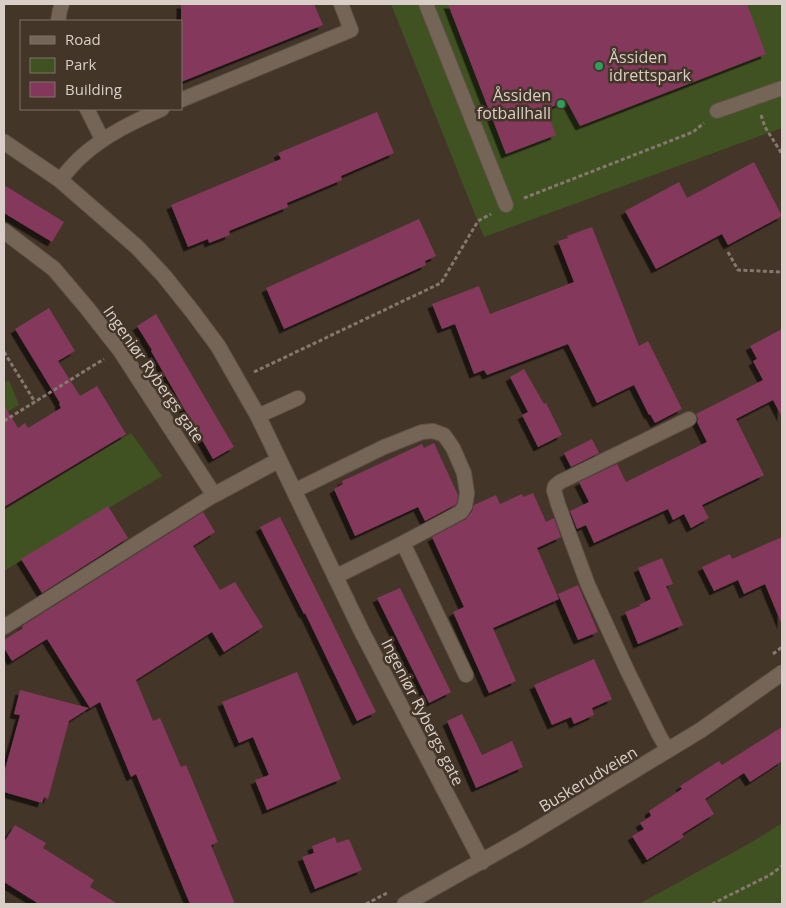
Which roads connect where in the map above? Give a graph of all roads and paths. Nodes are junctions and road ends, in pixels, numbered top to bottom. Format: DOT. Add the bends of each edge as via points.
graph roads {
  1 [pos="62,4"];
  2 [pos="340,4"];
  3 [pos="426,4"];
  4 [pos="58,20"];
  5 [pos="782,88"];
  6 [pos="755,98"];
  7 [pos="182,100"];
  8 [pos="88,110"];
  9 [pos="160,110"];
  10 [pos="717,111"];
  11 [pos="102,139"];
  12 [pos="4,142"];
  13 [pos="782,154"];
  14 [pos="60,180"];
  15 [pos="506,205"];
  16 [pos="4,231"];
  17 [pos="728,252"];
  18 [pos="782,272"];
  19 [pos="120,350"];
  20 [pos="4,352"];
  21 [pos="238,380"];
  22 [pos="298,398"];
  23 [pos="35,402"];
  24 [pos="258,416"];
  25 [pos="689,419"];
  26 [pos="4,421"];
  27 [pos="279,460"];
  28 [pos="294,491"];
  29 [pos="214,495"];
  30 [pos="403,543"];
  31 [pos="335,577"];
  32 [pos="4,627"];
  33 [pos="782,673"];
  34 [pos="466,675"];
  35 [pos="668,750"];
  36 [pos="482,862"];
  37 [pos="782,866"];
  38 [pos="405,904"];
  39 [pos="712,904"];
  1 -- 4 [label="lane"];
  2 -- 7 [label="lane" via="352,30"];
  3 -- 15 [label="lane"];
  5 -- 6 [label="lane"];
  6 -- 10 [label="lane"];
  6 -- 13 [label="path" via="765,127"];
  8 -- 11 [label="lane"];
  9 -- 11 [label="lane"];
  10 -- 15 [label="path" via="693,132"];
  11 -- 14 [label="lane"];
  12 -- 14 [label="street, Ingeniør Rybergs gate"];
  14 -- 21 [label="street, Ingeniør Rybergs gate" via="137,246 192,311"];
  15 -- 21 [label="path" via="478,221 441,283"];
  16 -- 19 [label="street, Ingeniør Rybergs gate" via="54,269"];
  17 -- 18 [label="path" via="738,270"];
  19 -- 23 [label="path"];
  19 -- 29 [label="street, Ingeniør Rybergs gate"];
  20 -- 23 [label="path"];
  21 -- 24 [label="street, Ingeniør Rybergs gate"];
  22 -- 24 [label="lane"];
  23 -- 26 [label="path"];
  24 -- 27 [label="street, Ingeniør Rybergs gate"];
  25 -- 35 [label="lane" via="560,482 554,490 588,585"];
  27 -- 28 [label="street, Ingeniør Rybergs gate"];
  27 -- 29 [label="street"];
  28 -- 30 [label="lane" via="422,432 444,435 464,472 466,506 462,512"];
  28 -- 31 [label="street, Ingeniør Rybergs gate"];
  29 -- 32 [label="lane"];
  30 -- 31 [label="lane"];
  30 -- 34 [label="lane"];
  31 -- 36 [label="street, Ingeniør Rybergs gate"];
  33 -- 35 [label="street, Buskerudveien"];
  35 -- 36 [label="street, Buskerudveien"];
  36 -- 38 [label="street, Buskerudveien"];
  37 -- 39 [label="path"];
}
